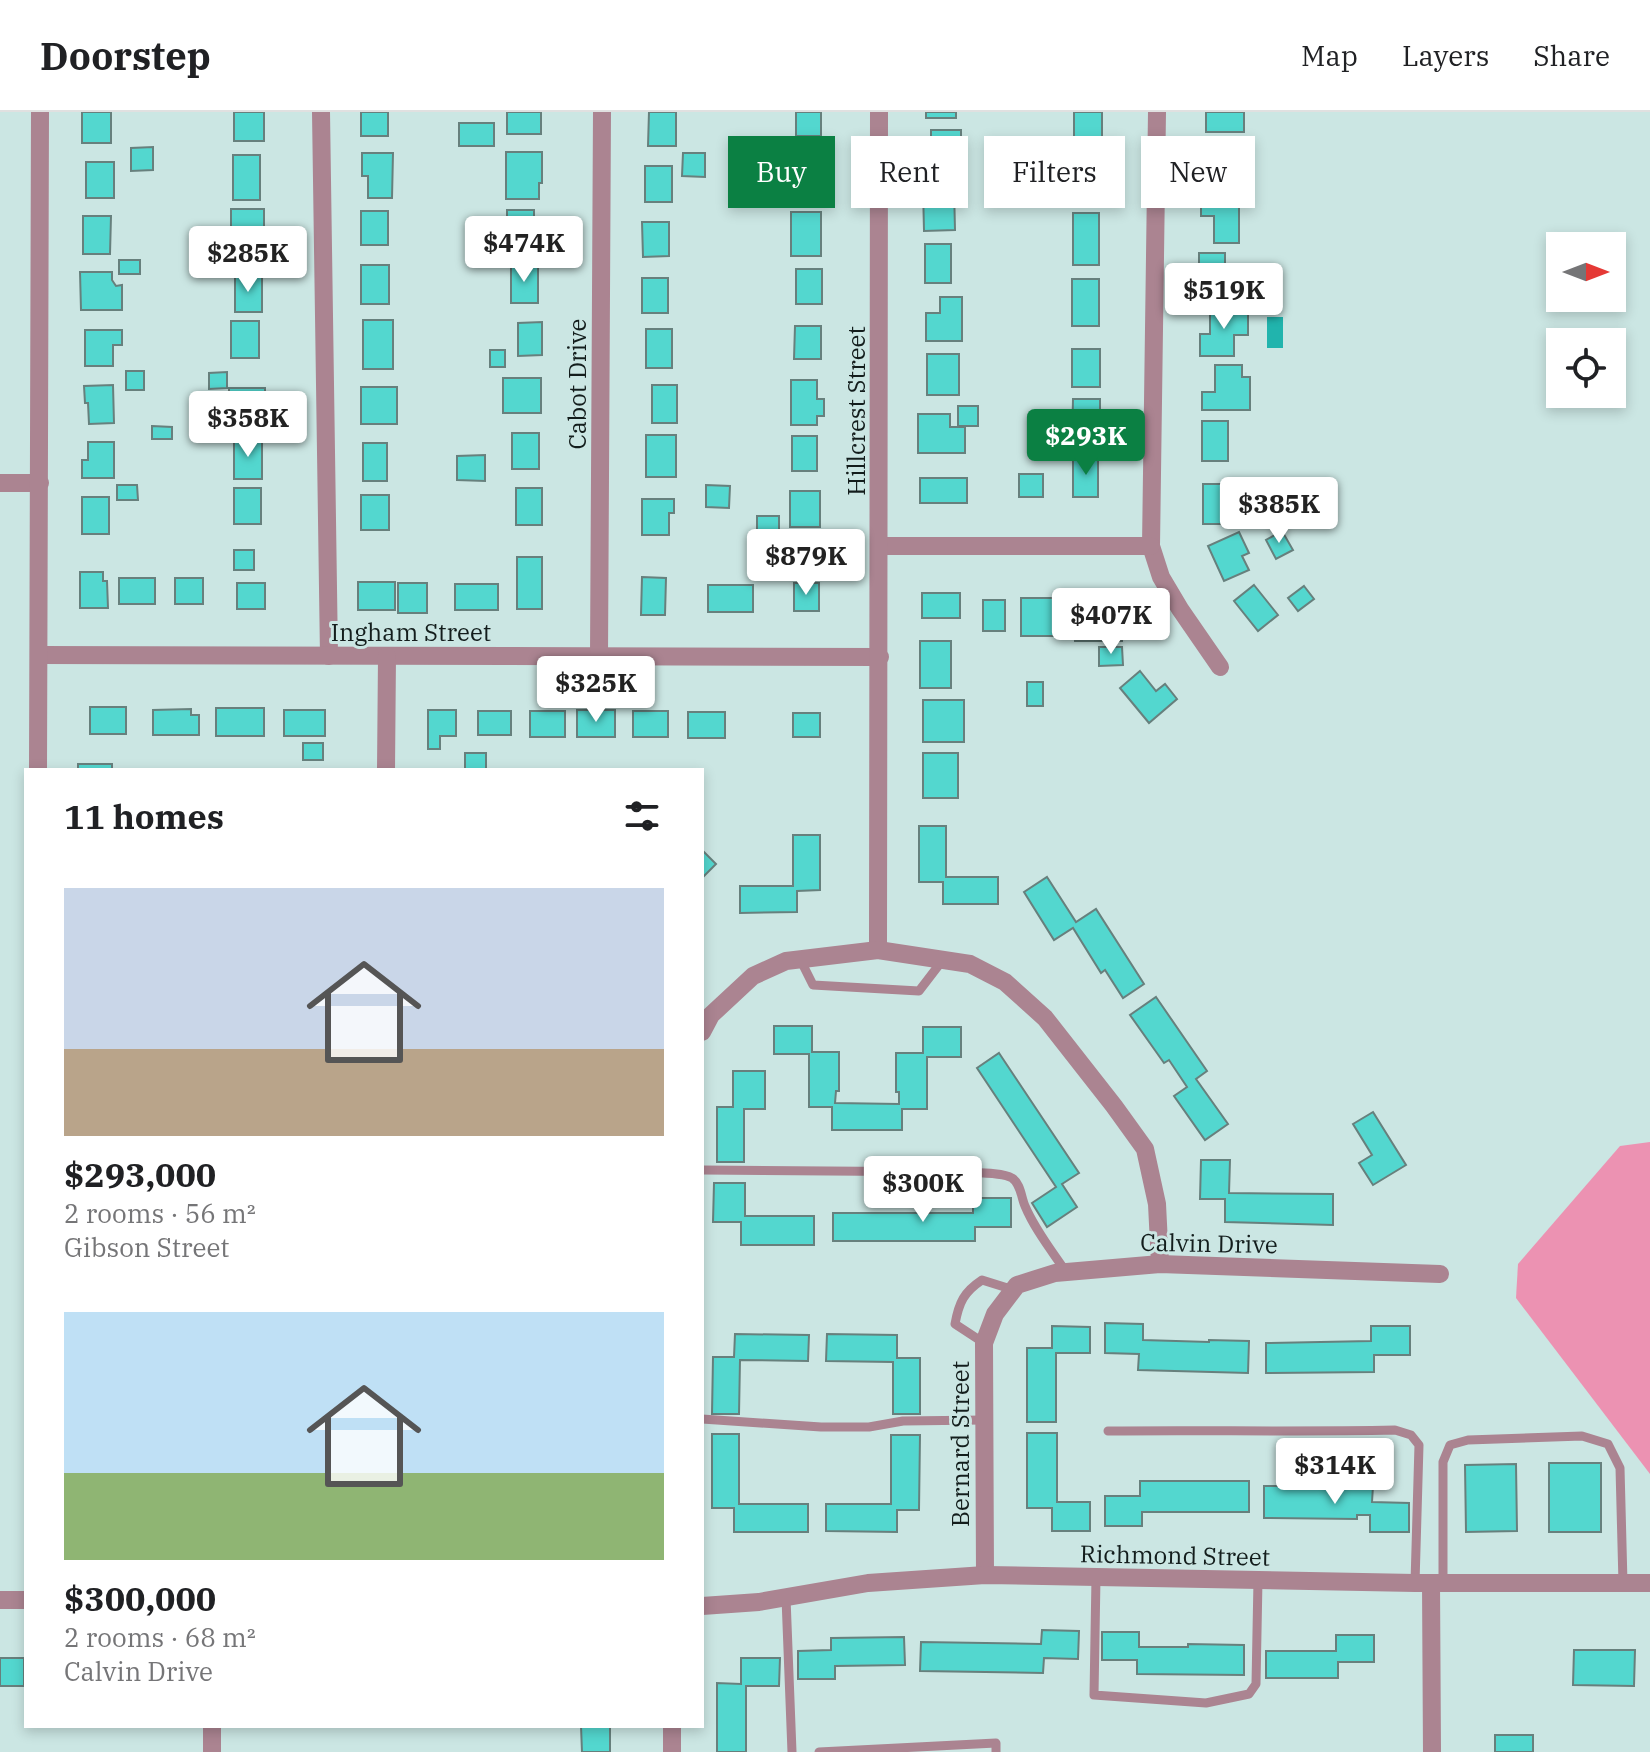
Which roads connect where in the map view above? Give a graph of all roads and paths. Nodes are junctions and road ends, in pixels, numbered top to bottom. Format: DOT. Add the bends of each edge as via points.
graph roads {
  1 [pos="40,112"];
  2 [pos="321,112"];
  3 [pos="602,112"];
  4 [pos="879,112"];
  5 [pos="1157,112"];
  6 [pos="0,483"];
  7 [pos="40,483"];
  8 [pos="880,546"];
  9 [pos="1151,546"];
  10 [pos="39,655"];
  11 [pos="329,656"];
  12 [pos="387,656"];
  13 [pos="599,657"];
  14 [pos="880,657"];
  15 [pos="1220,667"];
  16 [pos="38,768"];
  17 [pos="386,768"];
  18 [pos="878,950"];
  19 [pos="800,959"];
  20 [pos="944,960"];
  21 [pos="704,1028"];
  22 [pos="704,1170"];
  23 [pos="1160,1264"];
  24 [pos="1066,1272"];
  25 [pos="1440,1274"];
  26 [pos="1014,1290"];
  27 [pos="995,1314"];
  28 [pos="984,1343"];
  29 [pos="704,1419"];
  30 [pos="984,1420"];
  31 [pos="1108,1431"];
  32 [pos="985,1575"];
  33 [pos="1096,1577"];
  34 [pos="1258,1580"];
  35 [pos="1430,1583"];
  36 [pos="1623,1583"];
  37 [pos="1650,1583"];
  38 [pos="786,1598"];
  39 [pos="0,1600"];
  40 [pos="24,1600"];
  41 [pos="704,1606"];
  42 [pos="212,1728"];
  43 [pos="672,1728"];
  44 [pos="212,1752"];
  45 [pos="672,1752"];
  46 [pos="792,1752"];
  47 [pos="819,1752"];
  48 [pos="996,1752"];
  49 [pos="1432,1752"];
  1 -- 7 [label="street"];
  2 -- 11 [label="street"];
  3 -- 13 [label="street, Cabot Drive"];
  4 -- 8 [label="street, Hillcrest Street"];
  5 -- 9 [label="street"];
  6 -- 7 [label="street"];
  7 -- 10 [label="street"];
  8 -- 9 [label="street"];
  8 -- 14 [label="street, Hillcrest Street"];
  9 -- 15 [label="street" via="1161,577"];
  10 -- 11 [label="street, Ingham Street"];
  10 -- 16 [label="street"];
  11 -- 12 [label="street, Ingham Street"];
  12 -- 13 [label="street, Ingham Street"];
  12 -- 17 [label="street"];
  13 -- 14 [label="street, Ingham Street"];
  14 -- 18 [label="street, Hillcrest Street"];
  18 -- 19 [label="street"];
  18 -- 20 [label="street"];
  19 -- 20 [label="lane" via="813,985 919,991"];
  19 -- 21 [label="street" via="753,976"];
  20 -- 23 [label="street" via="970,964 1005,982 1045,1018 1145,1149 1157,1204"];
  22 -- 24 [label="lane" via="1004,1175 1019,1186 1032,1220"];
  23 -- 24 [label="street, Calvin Drive"];
  23 -- 25 [label="street, Calvin Drive"];
  24 -- 26 [label="street, Calvin Drive"];
  26 -- 27 [label="street, Calvin Drive"];
  26 -- 28 [label="lane" via="982,1280 967,1290 955,1324"];
  27 -- 28 [label="street, Bernard Street"];
  28 -- 30 [label="street, Bernard Street"];
  29 -- 30 [label="lane" via="821,1427"];
  30 -- 32 [label="street, Bernard Street"];
  31 -- 35 [label="lane" via="1395,1430 1411,1435 1419,1445"];
  32 -- 33 [label="street, Richmond Street"];
  32 -- 38 [label="street, Richmond Street" via="868,1583"];
  33 -- 34 [label="street, Richmond Street"];
  33 -- 34 [label="lane" via="1094,1695 1206,1703 1249,1694 1256,1684"];
  34 -- 35 [label="street, Richmond Street"];
  35 -- 36 [label="street, Richmond Street"];
  35 -- 36 [label="lane" via="1443,1462 1450,1445 1582,1436 1608,1444 1620,1468"];
  35 -- 49 [label="street"];
  36 -- 37 [label="street, Richmond Street"];
  38 -- 41 [label="street, Richmond Street"];
  38 -- 46 [label="lane"];
  39 -- 40 [label="street"];
  42 -- 44 [label="street"];
  43 -- 45 [label="street"];
  47 -- 48 [label="lane" via="996,1743"];
}
